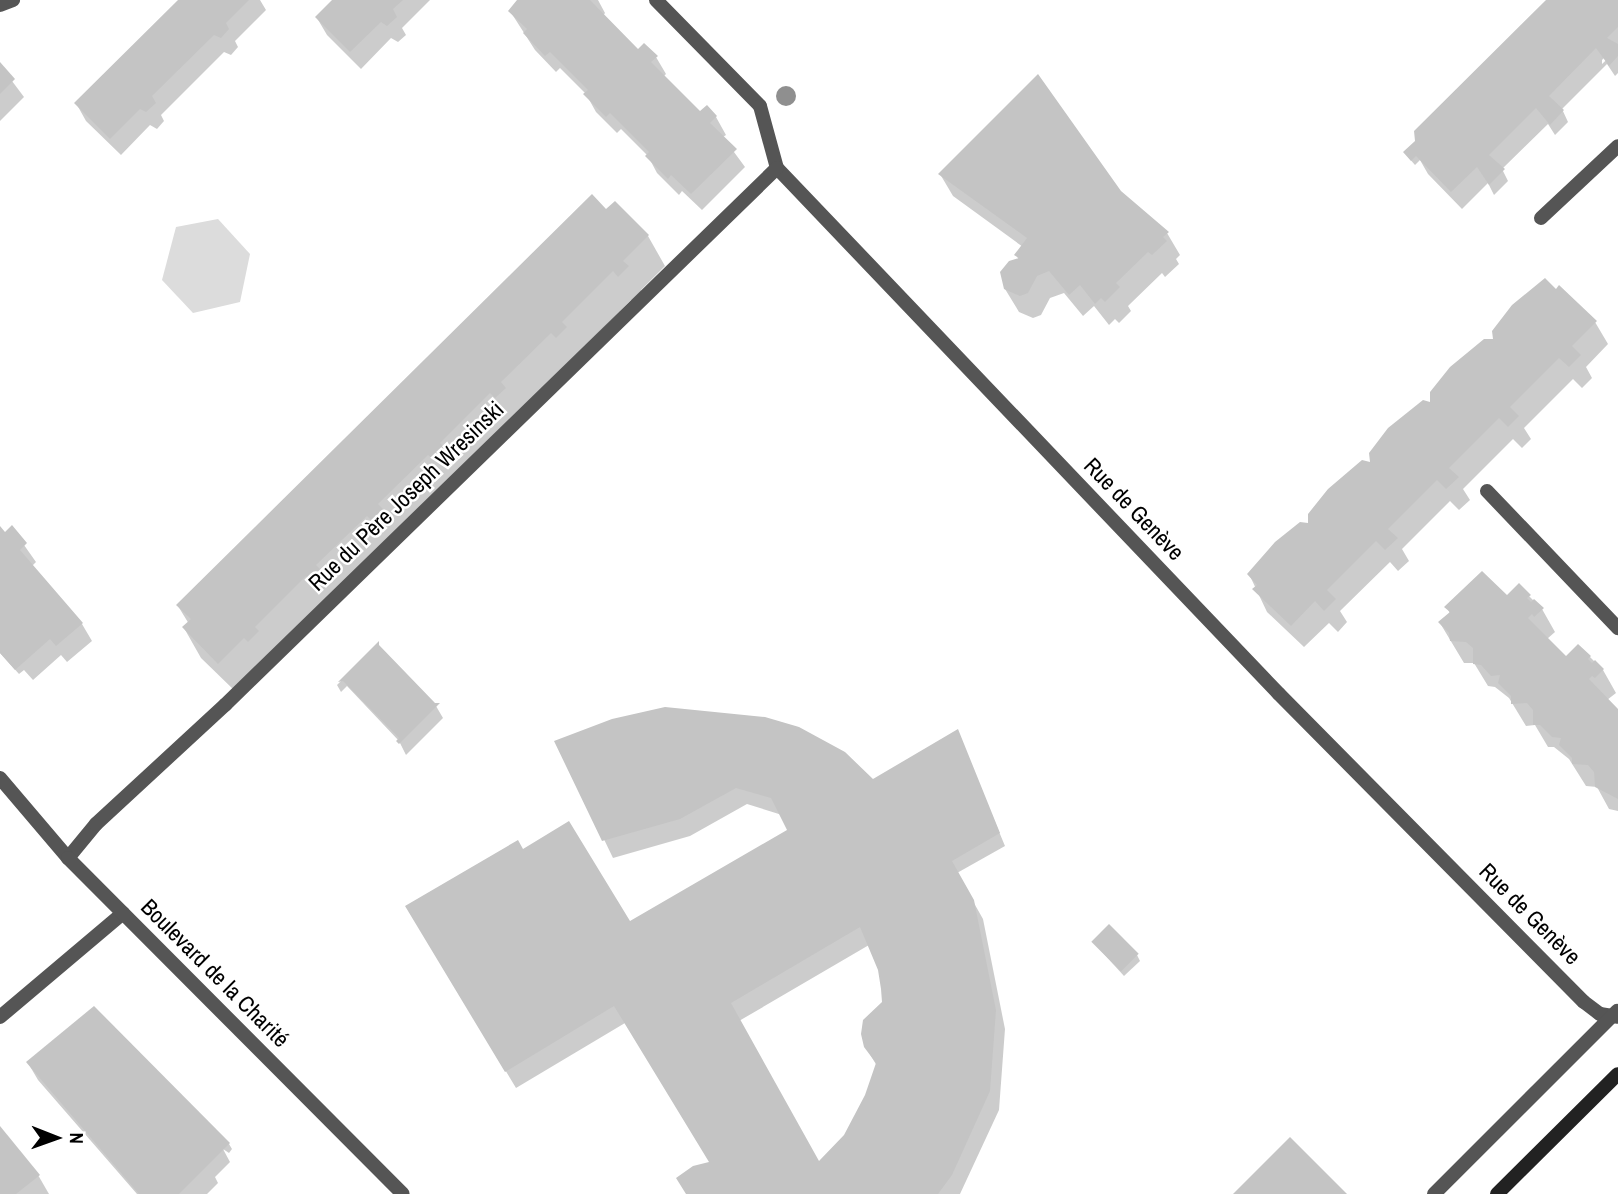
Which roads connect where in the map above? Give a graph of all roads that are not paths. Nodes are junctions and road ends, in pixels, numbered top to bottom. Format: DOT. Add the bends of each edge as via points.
graph roads {
  1 [pos="13,0"];
  2 [pos="656,0"];
  3 [pos="0,5"];
  4 [pos="1618,146"];
  5 [pos="777,167"];
  6 [pos="1541,219"];
  7 [pos="1487,491"];
  8 [pos="1618,628"];
  9 [pos="0,778"];
  10 [pos="68,858"];
  11 [pos="123,913"];
  12 [pos="1616,1014"];
  13 [pos="0,1017"];
  14 [pos="1618,1074"];
  15 [pos="403,1194"];
  16 [pos="1434,1194"];
  17 [pos="1497,1194"];
  1 -- 3 [label="street"];
  2 -- 5 [label="street, Rue de Genève" via="760,106"];
  4 -- 6 [label="street"];
  5 -- 10 [label="street, Rue du Père Joseph Wresinski" via="225,705 96,824"];
  5 -- 12 [label="street, Rue de Genève" via="1288,702 1584,1002 1600,1014"];
  7 -- 8 [label="street"];
  9 -- 10 [label="street, Boulevard de la Charité"];
  10 -- 11 [label="street, Boulevard de la Charité"];
  11 -- 13 [label="street"];
  11 -- 15 [label="street, Boulevard de la Charité"];
  12 -- 16 [label="street"];
  14 -- 17 [label="main road"];
}
